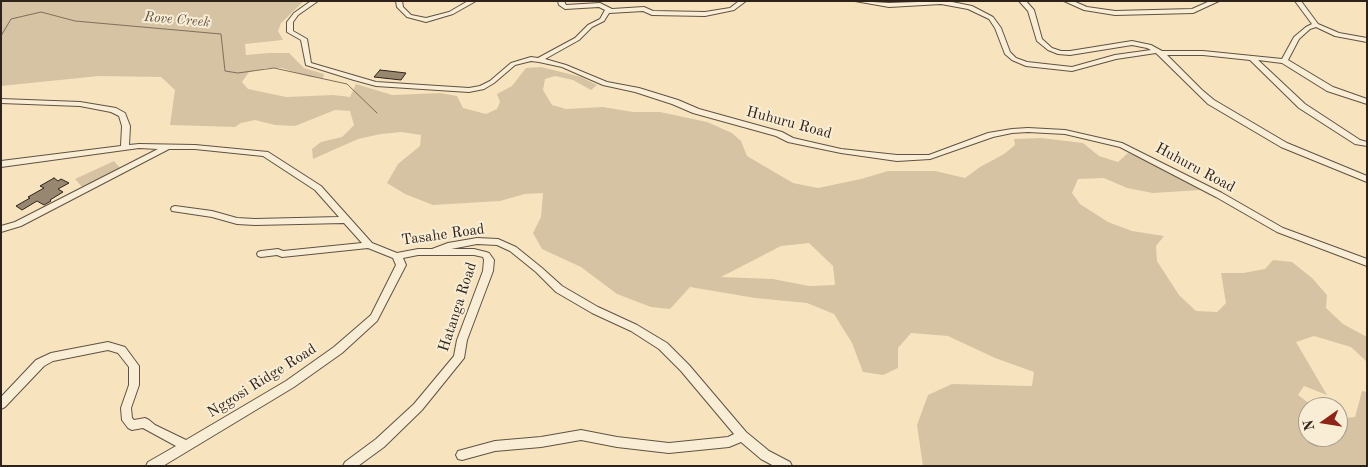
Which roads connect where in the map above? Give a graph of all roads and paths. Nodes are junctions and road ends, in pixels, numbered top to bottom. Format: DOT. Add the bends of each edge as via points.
graph roads {
  1 [pos="315,1"];
  2 [pos="399,1"];
  3 [pos="473,1"];
  4 [pos="561,1"];
  5 [pos="743,1"];
  6 [pos="858,1"];
  7 [pos="1022,1"];
  8 [pos="1067,1"];
  9 [pos="1216,1"];
  10 [pos="1298,1"];
  11 [pos="612,10"];
  12 [pos="1316,25"];
  13 [pos="1367,40"];
  14 [pos="1159,52"];
  15 [pos="1253,59"];
  16 [pos="539,60"];
  17 [pos="1284,61"];
  18 [pos="1,100"];
  19 [pos="1367,102"];
  20 [pos="1367,144"];
  21 [pos="168,146"];
  22 [pos="125,148"];
  23 [pos="1,164"];
  24 [pos="1367,179"];
  25 [pos="175,209"];
  26 [pos="347,220"];
  27 [pos="1,229"];
  28 [pos="368,245"];
  29 [pos="433,252"];
  30 [pos="261,254"];
  31 [pos="397,256"];
  32 [pos="1367,263"];
  33 [pos="1,404"];
  34 [pos="742,436"];
  35 [pos="185,446"];
  36 [pos="462,455"];
  37 [pos="152,466"];
  38 [pos="349,466"];
  39 [pos="786,466"];
  1 -- 16 [label="street, Huhuru Road" via="296,14 290,22 290,32 304,39 308,64 356,79 376,84 469,90 487,85 513,64"];
  2 -- 3 [label="street" via="409,16 426,20 451,13"];
  4 -- 11 [label="street" via="565,7 600,5"];
  5 -- 11 [label="street" via="732,9 705,14"];
  6 -- 14 [label="street" via="889,5 941,2 970,7 991,18 1007,53 1014,60 1026,64 1072,69 1115,57"];
  7 -- 14 [label="street" via="1031,10 1038,40 1050,49 1070,53 1132,43 1149,46"];
  8 -- 9 [label="street" via="1092,10 1115,13 1193,11"];
  10 -- 12 [label="street"];
  11 -- 16 [label="street" via="577,40"];
  12 -- 13 [label="street" via="1337,35"];
  12 -- 17 [label="street" via="1296,38"];
  14 -- 15 [label="street"];
  14 -- 24 [label="street" via="1211,102 1284,145"];
  15 -- 17 [label="street"];
  15 -- 20 [label="street" via="1302,106 1358,142"];
  16 -- 32 [label="street, Huhuru Road" via="564,66 605,84 636,90 791,140 841,151 897,158 930,157 991,135 1028,130 1094,138 1122,146 1169,168 1280,230"];
  17 -- 19 [label="street" via="1330,89"];
  18 -- 22 [label="street" via="80,104 113,110 122,116 126,126"];
  21 -- 22 [label="street, Tasahe Road"];
  21 -- 26 [label="street, Tasahe Road" via="265,154 318,188"];
  21 -- 27 [label="street" via="18,224"];
  22 -- 23 [label="street, Tasahe Road"];
  25 -- 26 [label="street" via="237,221"];
  26 -- 28 [label="street, Tasahe Road"];
  28 -- 30 [label="street"];
  28 -- 31 [label="street, Tasahe Road"];
  29 -- 31 [label="street, Tasahe Road"];
  29 -- 34 [label="street, Tasahe Road" via="477,241 498,242 513,249 558,289 662,346 685,368"];
  29 -- 38 [label="street, Hatanga Road" via="474,252 486,255 489,260 488,272 462,340 460,358 418,407 380,443"];
  31 -- 35 [label="street, Nggosi Ridge Road" via="401,265 374,318 290,384"];
  33 -- 35 [label="street" via="40,363 51,357 108,346 121,350 134,366 134,385 126,408 127,420 132,425 145,423"];
  34 -- 36 [label="street" via="729,442 669,448 581,434 495,446"];
  34 -- 39 [label="street, Tasahe Road" via="765,455"];
  35 -- 37 [label="street, Nggosi Ridge Road"];
}
